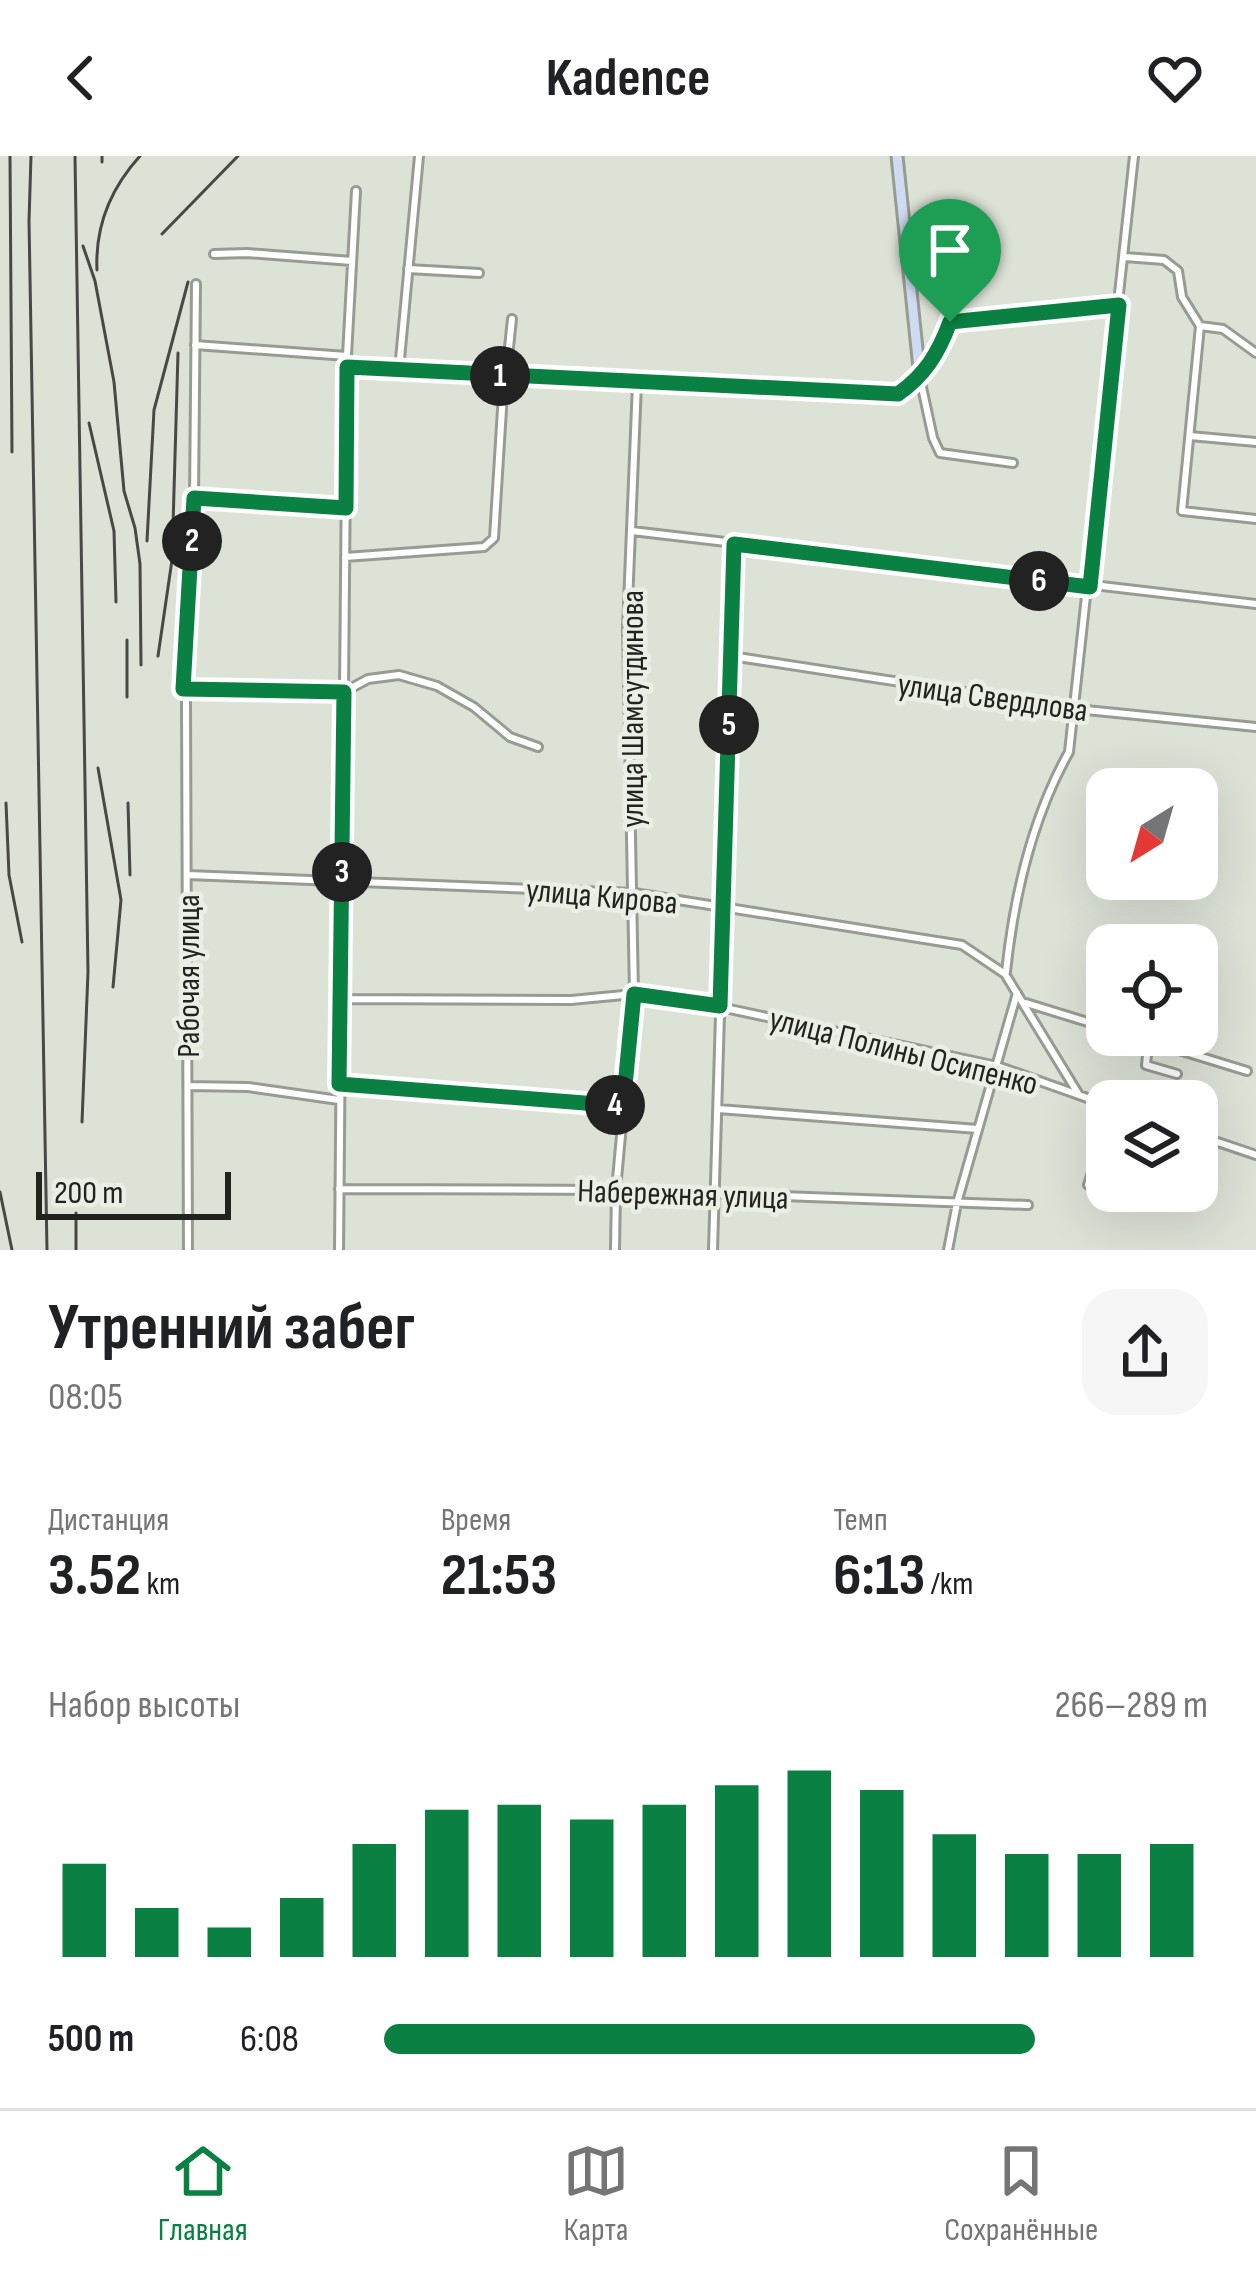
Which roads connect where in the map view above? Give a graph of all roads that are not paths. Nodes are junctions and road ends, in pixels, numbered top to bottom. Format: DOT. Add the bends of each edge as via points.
graph roads {
  1 [pos="419,156"];
  2 [pos="896,156"];
  3 [pos="1134,156"];
  4 [pos="356,191"];
  5 [pos="214,254"];
  6 [pos="1124,256"];
  7 [pos="352,261"];
  8 [pos="408,269"];
  9 [pos="479,273"];
  10 [pos="196,284"];
  11 [pos="1119,305"];
  12 [pos="512,319"];
  13 [pos="1200,326"];
  14 [pos="195,345"];
  15 [pos="1256,352"];
  16 [pos="347,356"];
  17 [pos="347,367"];
  18 [pos="399,370"];
  19 [pos="505,376"];
  20 [pos="920,378"];
  21 [pos="637,383"];
  22 [pos="1190,436"];
  23 [pos="1256,442"];
  24 [pos="1013,463"];
  25 [pos="194,498"];
  26 [pos="346,508"];
  27 [pos="1256,519"];
  28 [pos="632,531"];
  29 [pos="734,544"];
  30 [pos="345,557"];
  31 [pos="1090,587"];
  32 [pos="1256,604"];
  33 [pos="730,656"];
  34 [pos="344,692"];
  35 [pos="186,702"];
  36 [pos="1076,710"];
  37 [pos="1256,727"];
  38 [pos="538,747"];
  39 [pos="188,875"];
  40 [pos="342,879"];
  41 [pos="634,893"];
  42 [pos="726,907"];
  43 [pos="1006,974"];
  44 [pos="1017,993"];
  45 [pos="634,994"];
  46 [pos="340,999"];
  47 [pos="1022,1002"];
  48 [pos="720,1006"];
  49 [pos="1086,1022"];
  50 [pos="1147,1056"];
  51 [pos="1198,1056"];
  52 [pos="998,1066"];
  53 [pos="1247,1071"];
  54 [pos="1178,1074"];
  55 [pos="339,1084"];
  56 [pos="186,1086"];
  57 [pos="1079,1095"];
  58 [pos="1086,1098"];
  59 [pos="339,1100"];
  60 [pos="623,1106"];
  61 [pos="717,1109"];
  62 [pos="978,1130"];
  63 [pos="1218,1142"];
  64 [pos="1256,1155"];
  65 [pos="339,1190"];
  66 [pos="616,1190"];
  67 [pos="715,1193"];
  68 [pos="957,1203"];
  69 [pos="1028,1205"];
  70 [pos="188,1250"];
  71 [pos="339,1250"];
  72 [pos="615,1250"];
  73 [pos="713,1250"];
  74 [pos="948,1250"];
  1 -- 8 [label="street"];
  2 -- 20 [label="street"];
  3 -- 6 [label="street"];
  4 -- 7 [label="street"];
  5 -- 7 [label="street"];
  6 -- 11 [label="street"];
  6 -- 13 [label="street" via="1164,260 1178,272"];
  7 -- 16 [label="street"];
  8 -- 9 [label="street"];
  8 -- 18 [label="street"];
  10 -- 14 [label="street"];
  11 -- 20 [label="street" via="950,322"];
  11 -- 31 [label="street"];
  12 -- 19 [label="street"];
  13 -- 15 [label="street" via="1223,328"];
  13 -- 22 [label="street"];
  14 -- 16 [label="street"];
  14 -- 25 [label="street"];
  16 -- 17 [label="street"];
  17 -- 18 [label="street"];
  17 -- 26 [label="street"];
  18 -- 19 [label="street"];
  19 -- 21 [label="street"];
  19 -- 30 [label="street" via="494,538 484,547"];
  20 -- 21 [label="street" via="898,394"];
  20 -- 24 [label="street" via="940,453"];
  21 -- 28 [label="street, улица Шамсутдинова"];
  22 -- 23 [label="street"];
  22 -- 27 [label="street" via="1182,511"];
  25 -- 26 [label="street"];
  25 -- 34 [label="street" via="183,689"];
  26 -- 30 [label="street"];
  28 -- 29 [label="street"];
  28 -- 41 [label="street, улица Шамсутдинова"];
  29 -- 31 [label="street"];
  29 -- 33 [label="street"];
  30 -- 34 [label="street"];
  31 -- 32 [label="street"];
  31 -- 36 [label="street"];
  33 -- 36 [label="street, улица Свердлова"];
  33 -- 42 [label="street"];
  34 -- 38 [label="street" via="399,675 437,686"];
  34 -- 40 [label="street"];
  35 -- 39 [label="street, Рабочая улица"];
  36 -- 37 [label="street, улица Свердлова"];
  36 -- 43 [label="street" via="1069,752 1033,838"];
  39 -- 40 [label="street, улица Кирова"];
  39 -- 56 [label="street, Рабочая улица"];
  40 -- 41 [label="street, улица Кирова"];
  40 -- 46 [label="street"];
  41 -- 42 [label="street, улица Кирова"];
  41 -- 45 [label="street, улица Шамсутдинова"];
  42 -- 43 [label="street, улица Кирова" via="962,945"];
  42 -- 48 [label="street"];
  43 -- 44 [label="street, улица Кирова"];
  44 -- 47 [label="street, улица Кирова"];
  44 -- 52 [label="street"];
  45 -- 46 [label="street, улица Полины Осипенко"];
  45 -- 48 [label="street, улица Полины Осипенко"];
  45 -- 60 [label="street, улица Шамсутдинова"];
  46 -- 55 [label="street"];
  47 -- 49 [label="street"];
  47 -- 57 [label="street, улица Кирова"];
  48 -- 52 [label="street, улица Полины Осипенко"];
  48 -- 61 [label="street"];
  50 -- 54 [label="street" via="1146,1065"];
  51 -- 53 [label="street"];
  52 -- 57 [label="street, улица Полины Осипенко"];
  52 -- 62 [label="street"];
  55 -- 59 [label="street"];
  55 -- 60 [label="street"];
  56 -- 59 [label="street"];
  56 -- 70 [label="street, Рабочая улица"];
  57 -- 58 [label="street, улица Полины Осипенко"];
  59 -- 65 [label="street"];
  60 -- 66 [label="street, улица Шамсутдинова"];
  61 -- 62 [label="street"];
  61 -- 67 [label="street"];
  62 -- 68 [label="street"];
  63 -- 64 [label="street"];
  65 -- 66 [label="street, Набережная улица"];
  65 -- 71 [label="street"];
  66 -- 67 [label="street, Набережная улица"];
  66 -- 72 [label="street, улица Шамсутдинова"];
  67 -- 68 [label="street, Набережная улица"];
  67 -- 73 [label="street"];
  68 -- 69 [label="street, Набережная улица"];
  68 -- 74 [label="street"];
}
